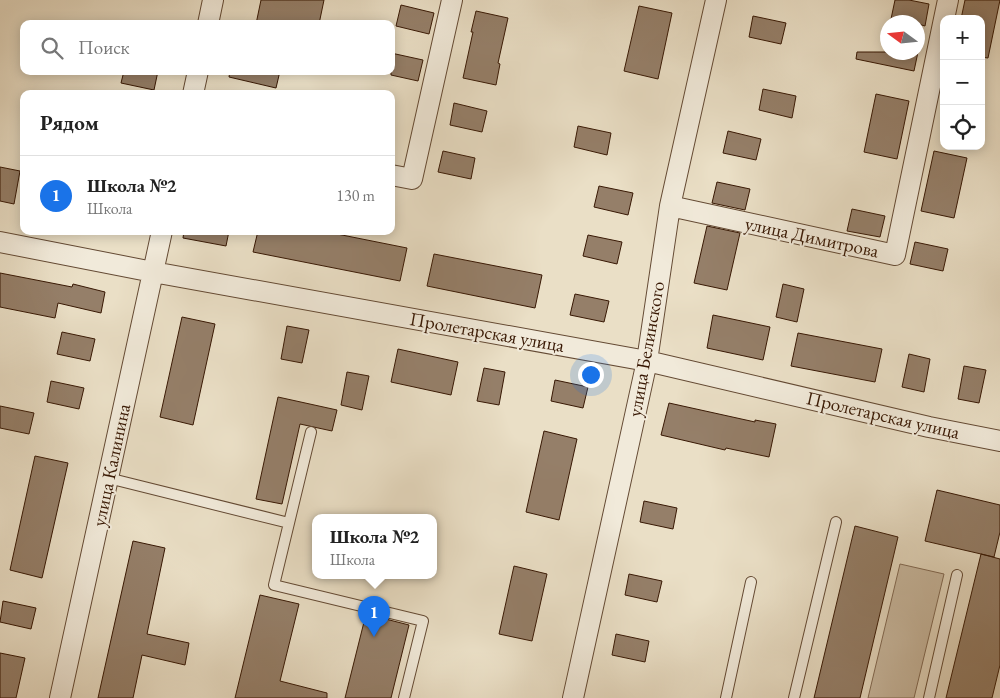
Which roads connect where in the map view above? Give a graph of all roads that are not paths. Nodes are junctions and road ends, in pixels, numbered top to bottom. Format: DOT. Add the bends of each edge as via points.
graph roads {
  1 [pos="213,0"];
  2 [pos="452,0"];
  3 [pos="716,0"];
  4 [pos="948,0"];
  5 [pos="945,15"];
  6 [pos="209,20"];
  7 [pos="940,38"];
  8 [pos="197,75"];
  9 [pos="194,90"];
  10 [pos="395,176"];
  11 [pos="670,206"];
  12 [pos="161,235"];
  13 [pos="0,242"];
  14 [pos="153,272"];
  15 [pos="647,361"];
  16 [pos="311,432"];
  17 [pos="1000,441"];
  18 [pos="108,478"];
  19 [pos="836,522"];
  20 [pos="289,523"];
  21 [pos="957,575"];
  22 [pos="751,582"];
  23 [pos="60,698"];
  24 [pos="404,698"];
  25 [pos="573,698"];
  26 [pos="726,698"];
  27 [pos="794,698"];
  28 [pos="929,698"];
  1 -- 6 [label="street"];
  2 -- 10 [label="street" via="412,179"];
  3 -- 11 [label="street, улица Белинского"];
  4 -- 5 [label="street, улица Димитрова"];
  7 -- 11 [label="street, улица Димитрова" via="895,255"];
  8 -- 9 [label="street"];
  11 -- 15 [label="street, улица Белинского"];
  12 -- 14 [label="street, улица Калинина"];
  13 -- 14 [label="street, Пролетарская улица"];
  14 -- 15 [label="street, Пролетарская улица"];
  14 -- 18 [label="street, улица Калинина"];
  15 -- 17 [label="street, Пролетарская улица"];
  15 -- 25 [label="street, улица Белинского"];
  16 -- 20 [label="lane"];
  18 -- 20 [label="lane"];
  18 -- 23 [label="street, улица Калинина"];
  19 -- 27 [label="lane"];
  20 -- 24 [label="lane" via="274,585 423,621"];
  21 -- 28 [label="lane"];
  22 -- 26 [label="lane"];
}
